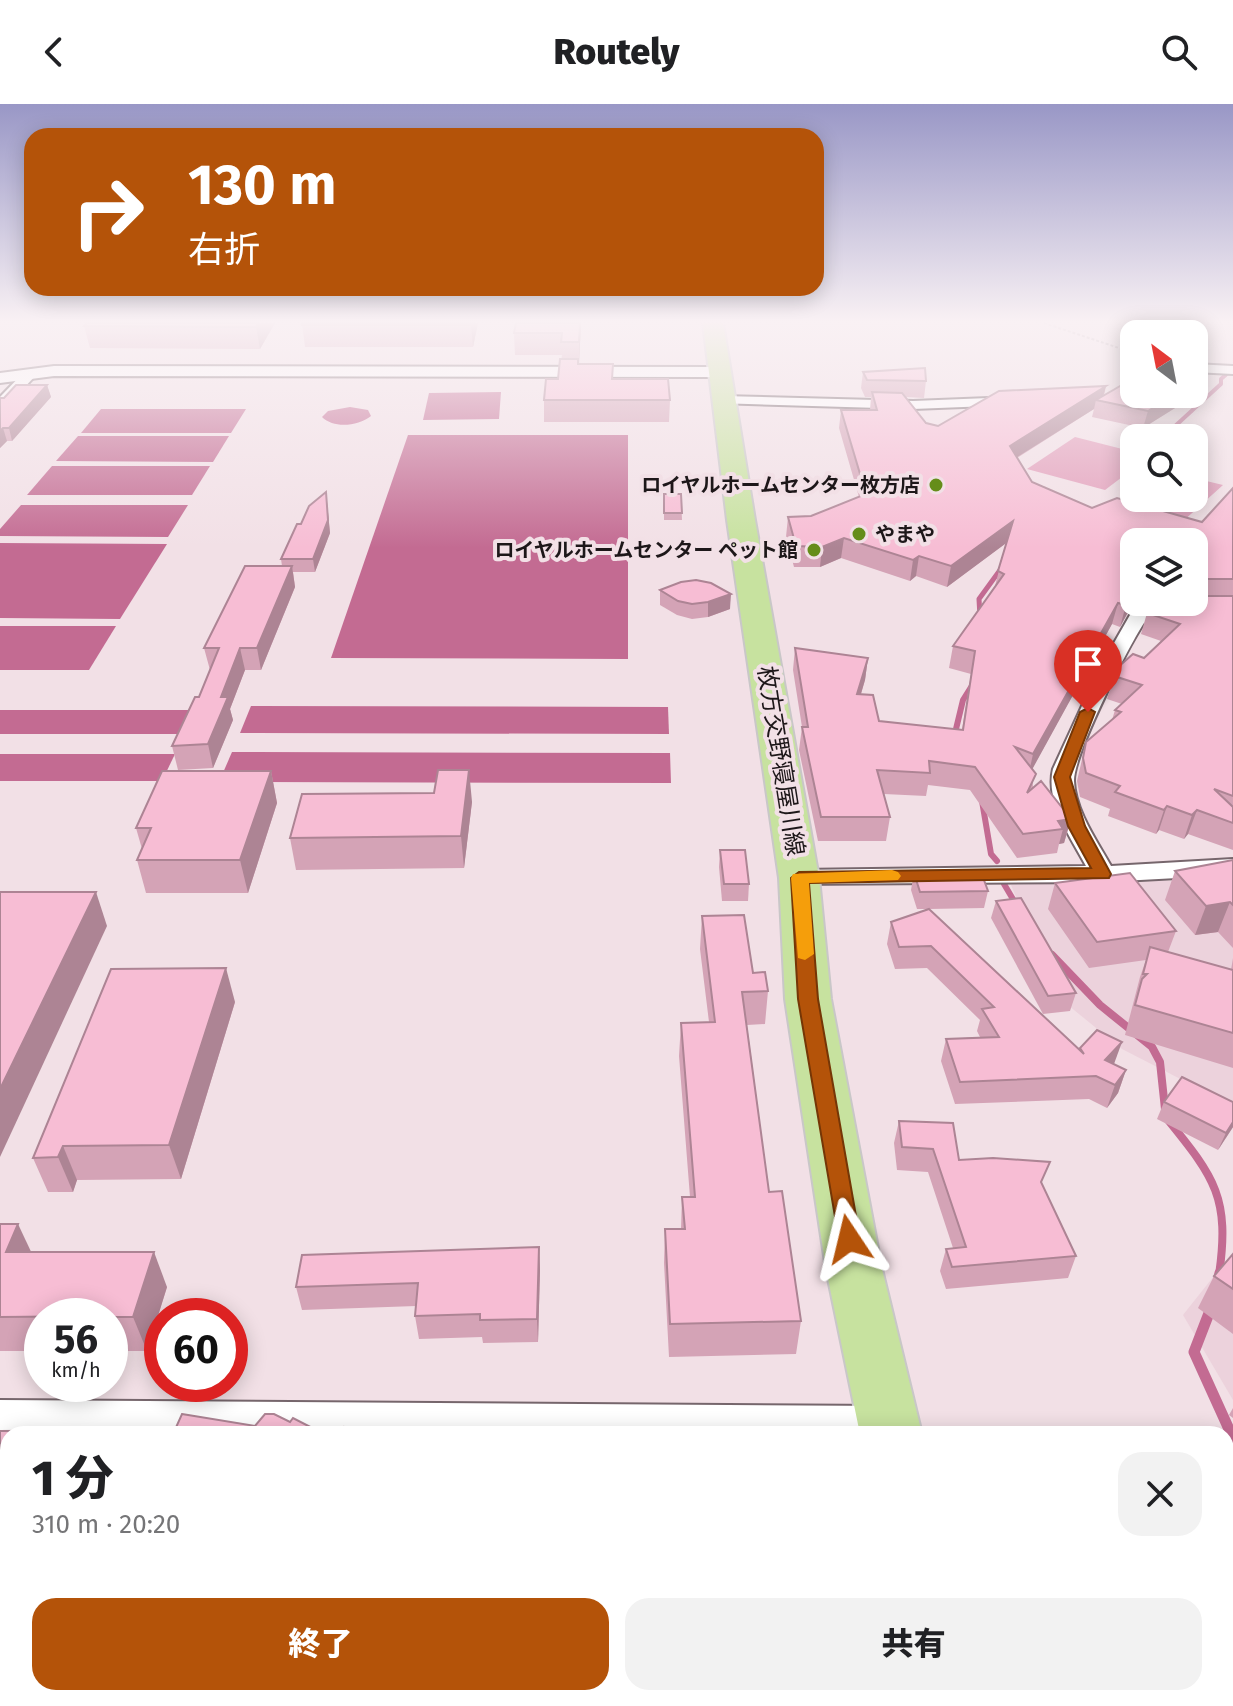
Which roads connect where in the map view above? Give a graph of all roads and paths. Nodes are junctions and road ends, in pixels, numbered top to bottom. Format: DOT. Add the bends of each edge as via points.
graph roads {
  1 [pos="723,398"];
  2 [pos="840,398"];
  3 [pos="1024,401"];
  4 [pos="1233,609"];
  5 [pos="1233,867"];
  6 [pos="1103,874"];
  7 [pos="799,878"];
  8 [pos="0,1418"];
  9 [pos="647,1426"];
  10 [pos="889,1426"];
  1 -- 7 [label="main road, 枚方交野寝屋川線"];
  2 -- 3 [label="street" via="913,405"];
  4 -- 6 [label="street" via="1180,608 1137,619 1088,712 1062,777 1077,826"];
  5 -- 6 [label="street"];
  6 -- 7 [label="street"];
  7 -- 10 [label="main road, 枚方交野寝屋川線" via="808,999 854,1269"];
  8 -- 9 [label="street"];
}
